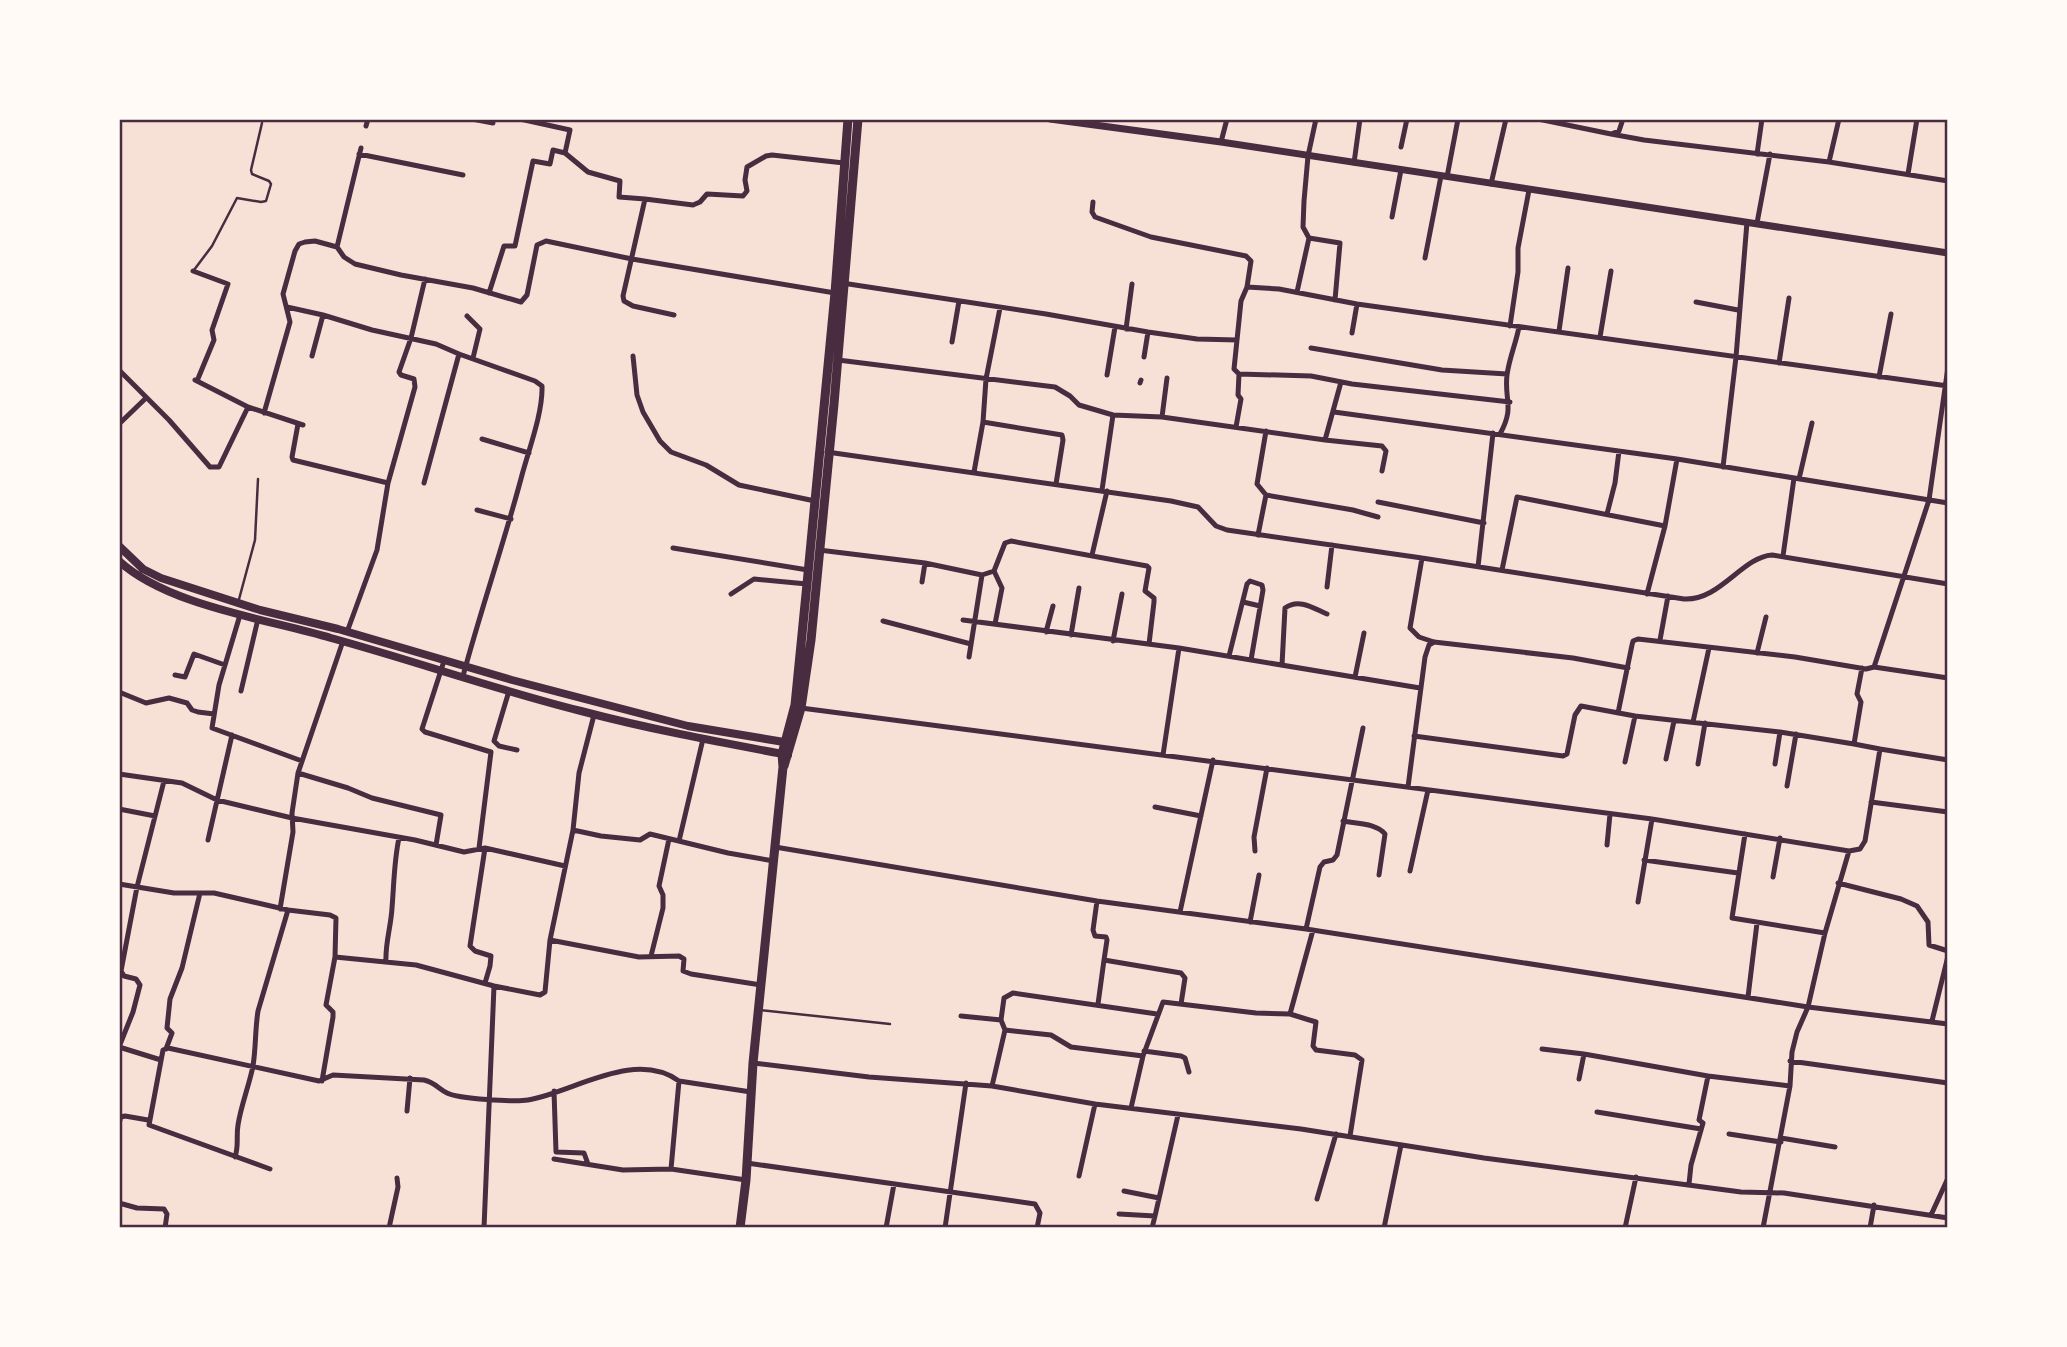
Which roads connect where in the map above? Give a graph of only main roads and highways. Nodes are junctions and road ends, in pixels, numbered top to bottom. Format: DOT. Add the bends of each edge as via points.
graph roads {
  1 [pos="848,119"];
  2 [pos="858,119"];
  3 [pos="851,141"];
  4 [pos="848,175"];
  5 [pos="840,288"];
  6 [pos="825,451"];
  7 [pos="119,546"];
  8 [pos="119,561"];
  9 [pos="464,672"];
  10 [pos="788,743"];
  11 [pos="785,755"];
  12 [pos="740,1228"];
  1 -- 3 [label="main road"];
  2 -- 3 [label="main road"];
  3 -- 4 [label="main road"];
  3 -- 4 [label="main road" via="844,163"];
  4 -- 5 [label="main road"];
  5 -- 6 [label="main road"];
  5 -- 6 [label="main road" via="838,360"];
  6 -- 10 [label="main road" via="815,501"];
  6 -- 10 [label="main road" via="811,640 802,708"];
  7 -- 9 [label="main road" via="143,569 161,578 238,604 348,631 444,661"];
  8 -- 9 [label="main road" via="152,584 240,615 441,671"];
  9 -- 10 [label="main road" via="697,728"];
  9 -- 11 [label="main road" via="509,691 594,715"];
  10 -- 11 [label="main road"];
  11 -- 12 [label="main road"];
}
